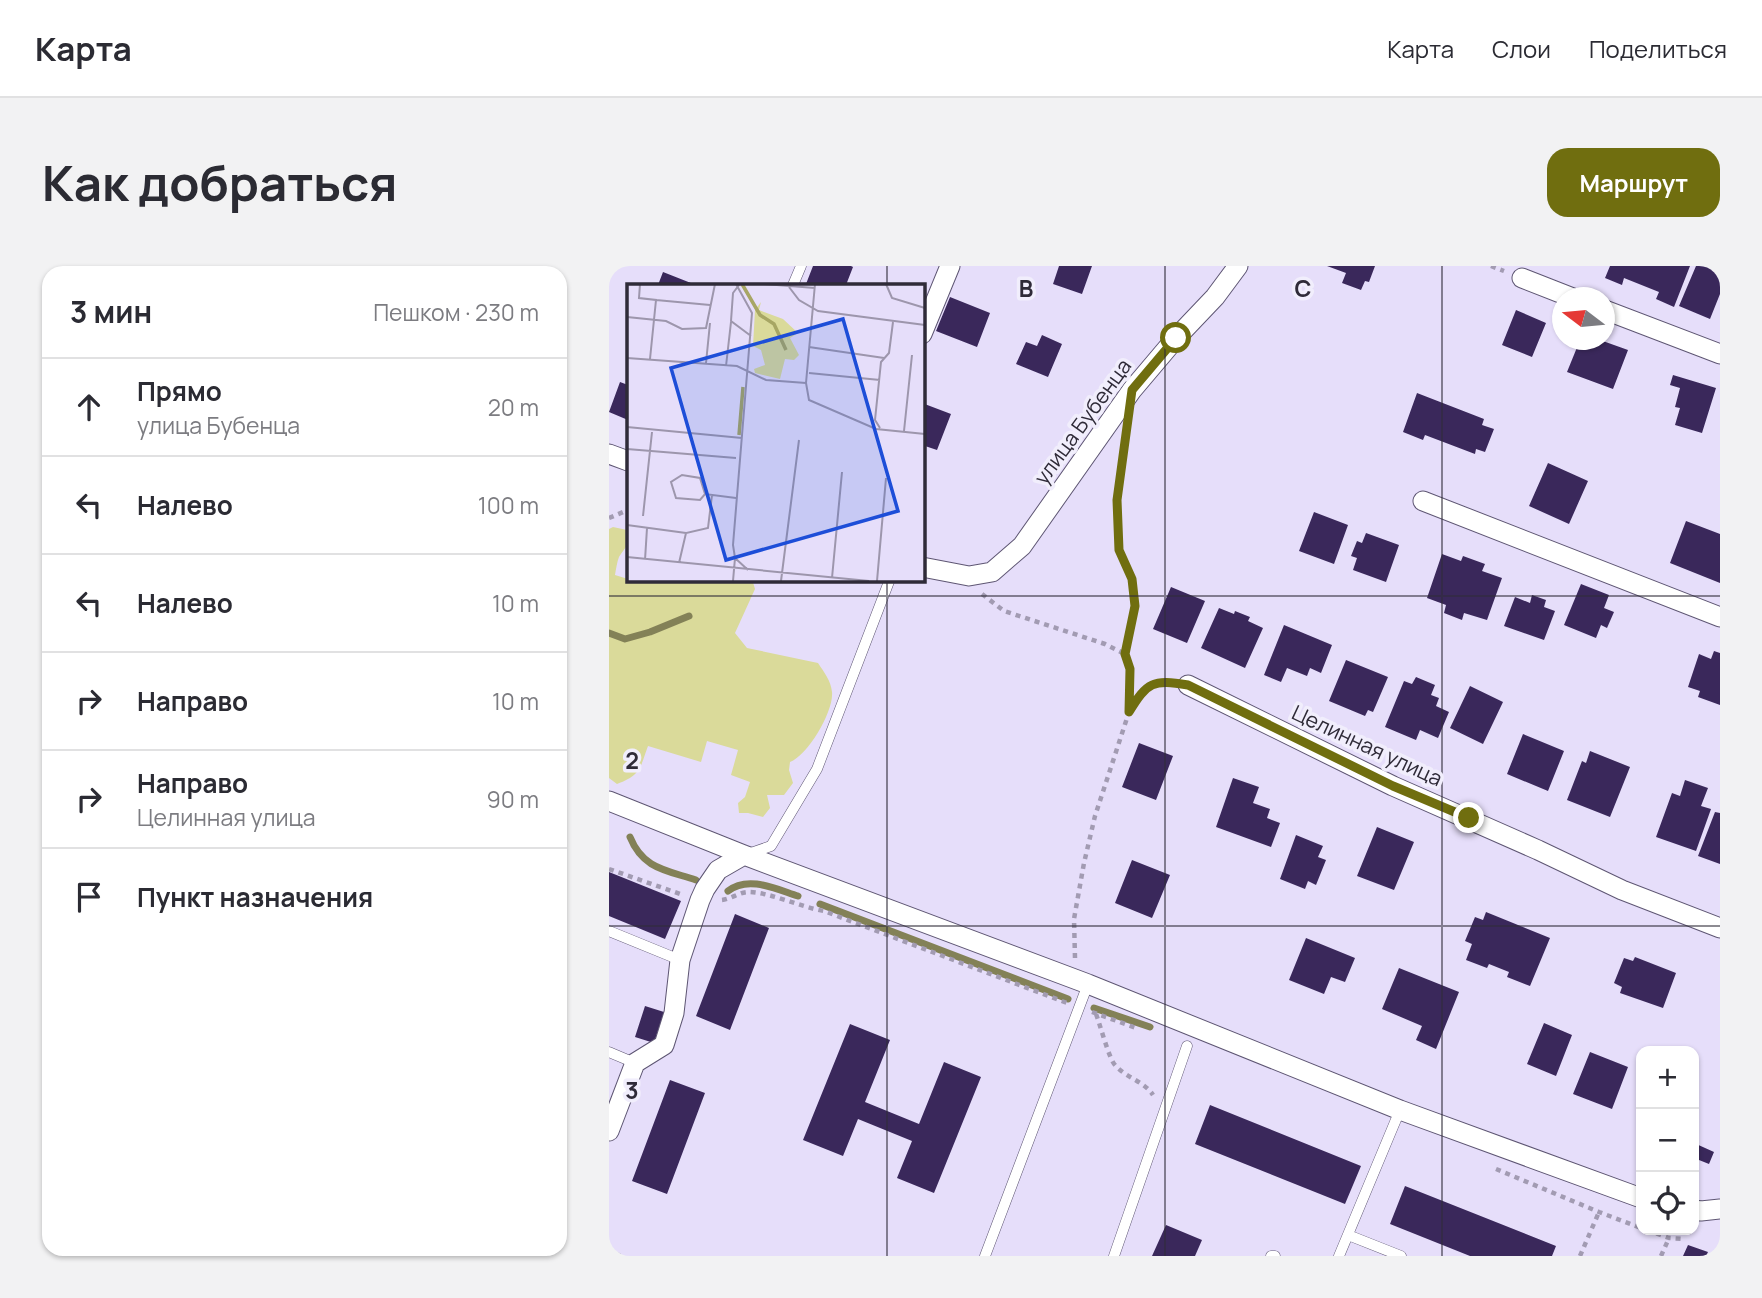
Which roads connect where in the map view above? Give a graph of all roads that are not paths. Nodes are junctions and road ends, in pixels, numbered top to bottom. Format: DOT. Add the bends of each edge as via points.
graph roads {
  1 [pos="801,266"];
  2 [pos="950,266"];
  3 [pos="1238,266"];
  4 [pos="1522,278"];
  5 [pos="793,284"];
  6 [pos="1552,290"];
  7 [pos="1615,314"];
  8 [pos="924,329"];
  9 [pos="1720,354"];
  10 [pos="609,454"];
  11 [pos="627,461"];
  12 [pos="1423,501"];
  13 [pos="924,568"];
  14 [pos="889,581"];
  15 [pos="1720,617"];
  16 [pos="1188,685"];
  17 [pos="609,801"];
  18 [pos="744,855"];
  19 [pos="1720,928"];
  20 [pos="609,931"];
  21 [pos="680,960"];
  22 [pos="1082,982"];
  23 [pos="1187,1046"];
  24 [pos="609,1052"];
  25 [pos="635,1062"];
  26 [pos="1400,1110"];
  27 [pos="609,1131"];
  28 [pos="1636,1196"];
  29 [pos="1720,1209"];
  30 [pos="1699,1211"];
  31 [pos="1348,1234"];
  32 [pos="985,1256"];
  33 [pos="1114,1256"];
  34 [pos="1339,1256"];
  35 [pos="1401,1256"];
  1 -- 5 [label="lane"];
  2 -- 8 [label="street"];
  3 -- 13 [label="street, улица Бубенца" via="1132,390 1022,546 992,572 969,576"];
  4 -- 6 [label="street"];
  7 -- 9 [label="street"];
  10 -- 11 [label="street"];
  12 -- 15 [label="street"];
  14 -- 18 [label="lane" via="817,769 771,846"];
  16 -- 19 [label="street, Целинная улица" via="1393,786 1622,890"];
  17 -- 18 [label="street"];
  18 -- 21 [label="street" via="718,870 705,889"];
  18 -- 22 [label="street"];
  20 -- 21 [label="lane"];
  21 -- 25 [label="street" via="674,1013 664,1045"];
  22 -- 26 [label="street"];
  22 -- 32 [label="lane"];
  23 -- 33 [label="lane"];
  24 -- 25 [label="lane"];
  25 -- 27 [label="street"];
  26 -- 28 [label="street"];
  26 -- 31 [label="lane"];
  29 -- 30 [label="street"];
  31 -- 34 [label="lane"];
  31 -- 35 [label="lane"];
}
